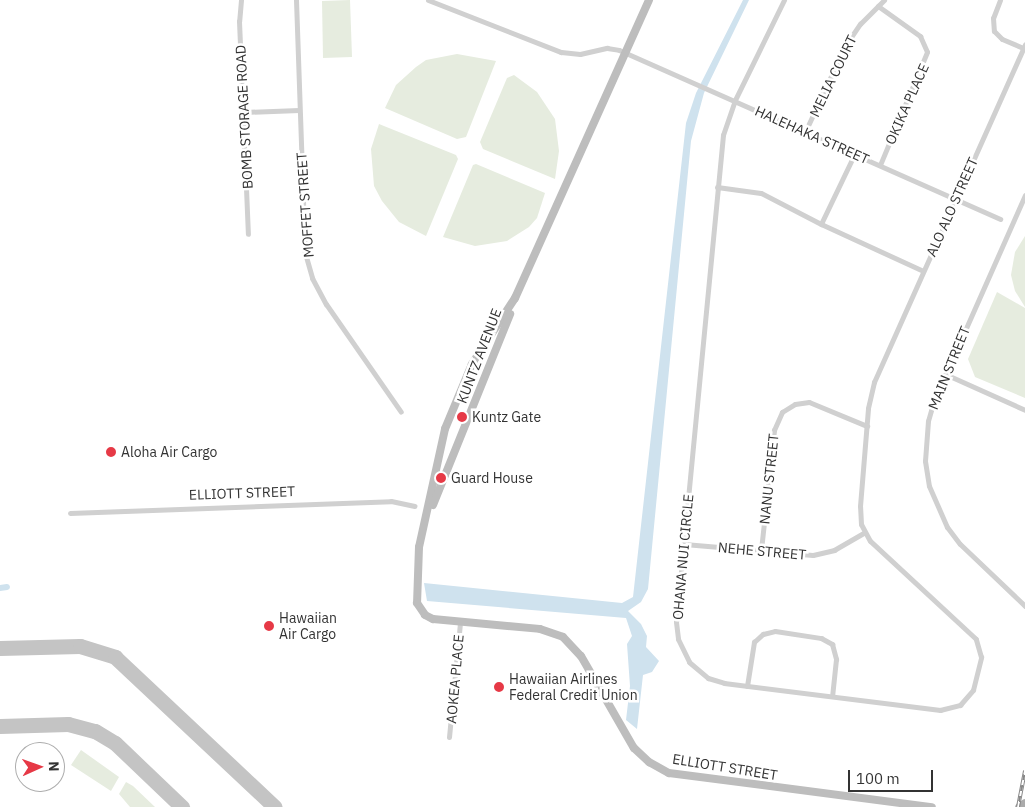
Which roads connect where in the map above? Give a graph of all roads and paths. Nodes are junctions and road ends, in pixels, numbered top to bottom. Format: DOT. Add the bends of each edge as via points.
graph roads {
  1 [pos="241,0"];
  2 [pos="296,0"];
  3 [pos="428,0"];
  4 [pos="649,0"];
  5 [pos="784,0"];
  6 [pos="884,0"];
  7 [pos="1000,0"];
  8 [pos="878,6"];
  9 [pos="1024,46"];
  10 [pos="624,52"];
  11 [pos="735,100"];
  12 [pos="299,110"];
  13 [pos="245,112"];
  14 [pos="805,132"];
  15 [pos="854,155"];
  16 [pos="880,165"];
  17 [pos="717,187"];
  18 [pos="1024,199"];
  19 [pos="955,200"];
  20 [pos="1000,219"];
  21 [pos="821,224"];
  22 [pos="248,234"];
  23 [pos="923,271"];
  24 [pos="512,304"];
  25 [pos="945,374"];
  26 [pos="1025,410"];
  27 [pos="401,412"];
  28 [pos="867,426"];
  29 [pos="414,506"];
  30 [pos="429,512"];
  31 [pos="70,513"];
  32 [pos="864,533"];
  33 [pos="684,544"];
  34 [pos="762,550"];
  35 [pos="1025,606"];
  36 [pos="460,622"];
  37 [pos="747,686"];
  38 [pos="832,696"];
  39 [pos="449,737"];
  40 [pos="1025,803"];
  41 [pos="932,807"];
  42 [pos="1018,807"];
  1 -- 13 [label="street, BOMB STORAGE ROAD" via="239,20"];
  2 -- 12 [label="street, MOFFET STREET"];
  3 -- 10 [label="street, HALEHAKA STREET" via="561,52 580,54 607,48"];
  4 -- 10 [label="street, KUNTZ AVENUE"];
  5 -- 11 [label="street, OHANA NUI CIRCLE"];
  6 -- 8 [label="street, MELIA COURT"];
  7 -- 9 [label="street" via="992,20 994,31 1002,39"];
  8 -- 14 [label="street, MELIA COURT" via="844,46"];
  8 -- 16 [label="street, OKIKA PLACE" via="920,36 927,52"];
  9 -- 19 [label="street, ALO ALO STREET"];
  10 -- 11 [label="street, HALEHAKA STREET"];
  10 -- 24 [label="street, KUNTZ AVENUE"];
  11 -- 14 [label="street, HALEHAKA STREET"];
  11 -- 17 [label="street, OHANA NUI CIRCLE" via="723,135"];
  12 -- 13 [label="street"];
  12 -- 27 [label="street, MOFFET STREET" via="305,253 312,278 326,304"];
  13 -- 22 [label="street, BOMB STORAGE ROAD"];
  14 -- 15 [label="street, HALEHAKA STREET"];
  15 -- 16 [label="street, HALEHAKA STREET"];
  15 -- 21 [label="street"];
  16 -- 19 [label="street, HALEHAKA STREET"];
  17 -- 21 [label="street" via="761,193"];
  17 -- 33 [label="street, OHANA NUI CIRCLE"];
  18 -- 25 [label="street, MAIN STREET"];
  19 -- 20 [label="street, HALEHAKA STREET"];
  19 -- 23 [label="street, ALO ALO STREET"];
  21 -- 23 [label="street"];
  23 -- 28 [label="street, ALO ALO STREET" via="879,370 870,395"];
  24 -- 30 [label="street, KUNTZ AVENUE"];
  24 -- 30 [label="street, KUNTZ AVENUE" via="472,364 445,429"];
  25 -- 26 [label="street"];
  25 -- 35 [label="street, MAIN STREET" via="928,421 925,443 929,486 936,507 960,544"];
  28 -- 32 [label="street" via="860,506"];
  28 -- 34 [label="street, NANU STREET" via="809,402 790,406 779,416 774,430"];
  29 -- 31 [label="street, ELLIOTT STREET" via="391,501"];
  30 -- 36 [label="street, ELLIOTT STREET" via="418,558 417,603 429,618"];
  32 -- 34 [label="street, NEHE STREET" via="820,554"];
  32 -- 38 [label="street, OHANA NUI CIRCLE" via="973,635 980,647 980,661 970,694 950,709"];
  33 -- 34 [label="street, NEHE STREET"];
  33 -- 37 [label="street, OHANA NUI CIRCLE" via="676,622 680,647 694,668 708,678"];
  36 -- 39 [label="street, AOKEA PLACE"];
  36 -- 41 [label="street, ELLIOTT STREET" via="540,629 563,637 582,656 634,748 649,762 669,773"];
  37 -- 38 [label="street, OHANA NUI CIRCLE"];
  37 -- 38 [label="street" via="754,642 762,634 775,631 822,638 832,644 836,659"];
  40 -- 42 [label="main road"];
}
